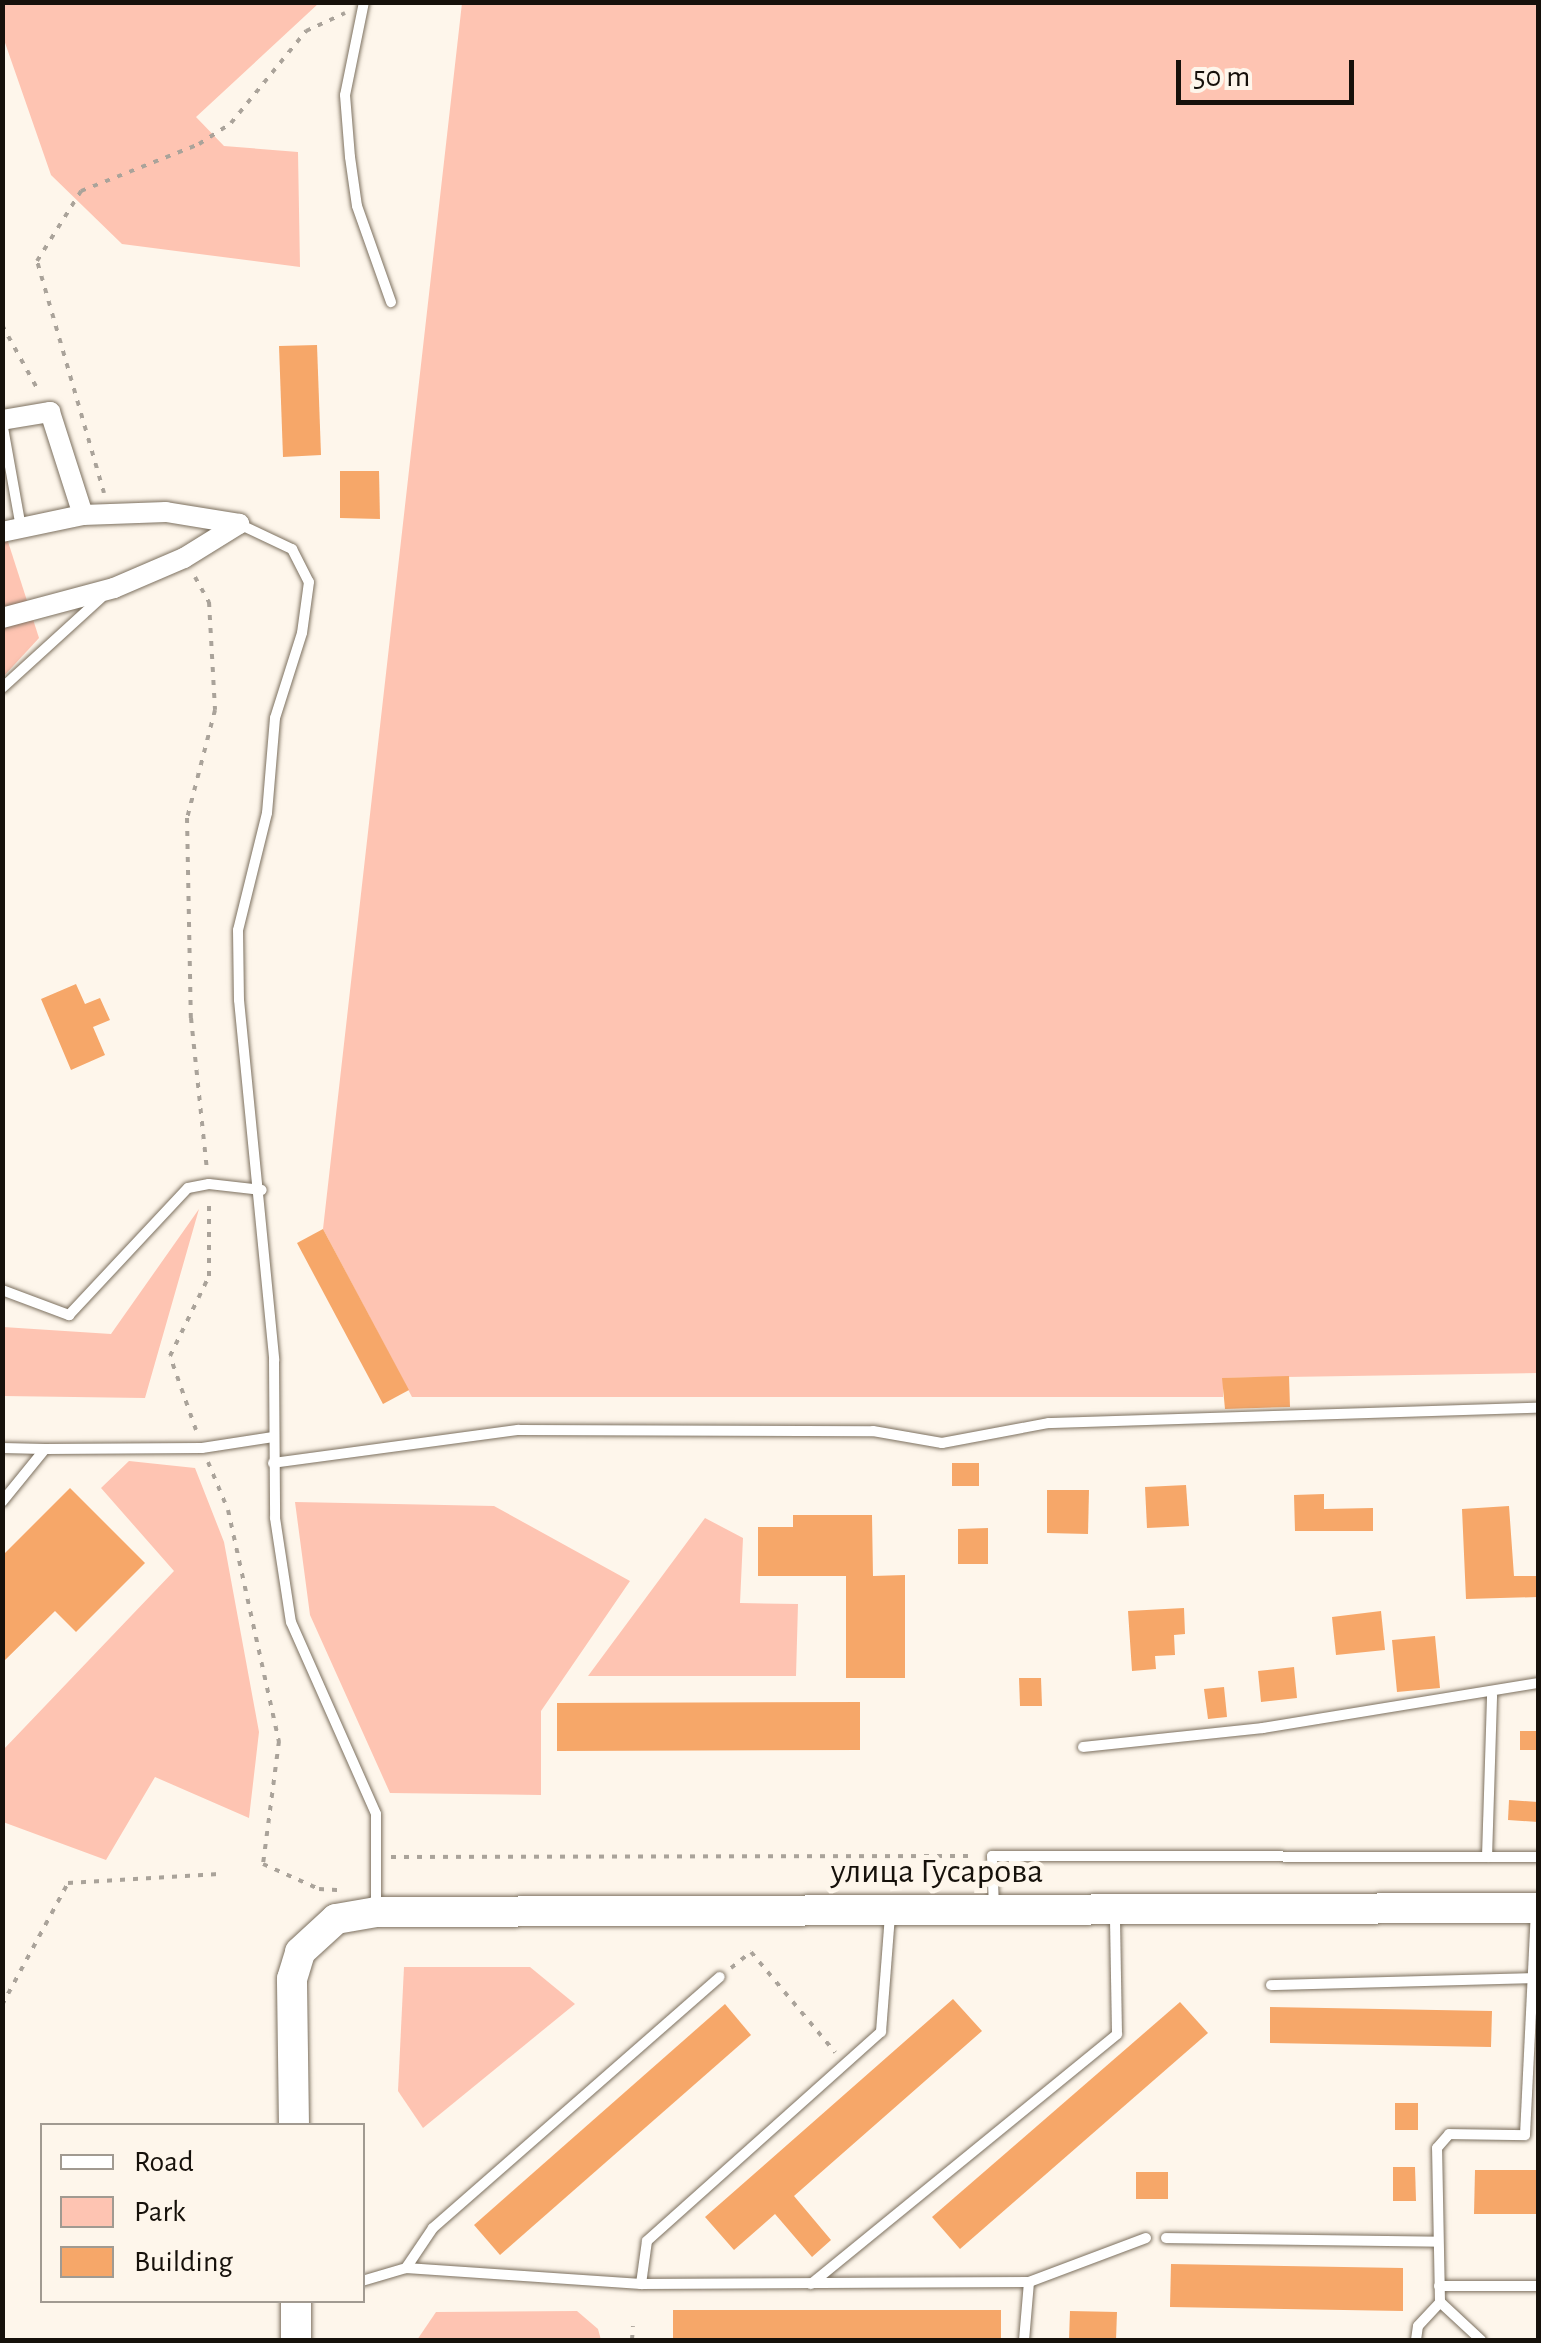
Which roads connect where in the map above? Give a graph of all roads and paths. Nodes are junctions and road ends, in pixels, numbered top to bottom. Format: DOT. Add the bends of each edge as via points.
graph roads {
  1 [pos="364,3"];
  2 [pos="391,302"];
  3 [pos="2,324"];
  4 [pos="50,412"];
  5 [pos="2,421"];
  6 [pos="109,512"];
  7 [pos="83,515"];
  8 [pos="239,524"];
  9 [pos="12,530"];
  10 [pos="184,558"];
  11 [pos="114,588"];
  12 [pos="2,618"];
  13 [pos="2,688"];
  14 [pos="209,1184"];
  15 [pos="262,1190"];
  16 [pos="2,1290"];
  17 [pos="1538,1408"];
  18 [pos="272,1438"];
  19 [pos="2,1448"];
  20 [pos="45,1448"];
  21 [pos="202,1448"];
  22 [pos="274,1463"];
  23 [pos="2,1502"];
  24 [pos="1538,1683"];
  25 [pos="1492,1695"];
  26 [pos="1083,1747"];
  27 [pos="992,1856"];
  28 [pos="1538,1856"];
  29 [pos="376,1857"];
  30 [pos="1488,1857"];
  31 [pos="219,1874"];
  32 [pos="376,1901"];
  33 [pos="890,1908"];
  34 [pos="1537,1908"];
  35 [pos="994,1909"];
  36 [pos="1115,1910"];
  37 [pos="1536,1960"];
  38 [pos="720,1977"];
  39 [pos="1531,1982"];
  40 [pos="1271,1985"];
  41 [pos="2,2005"];
  42 [pos="844,2064"];
  43 [pos="294,2123"];
  44 [pos="1525,2135"];
  45 [pos="1538,2135"];
  46 [pos="1146,2238"];
  47 [pos="1166,2238"];
  48 [pos="1438,2242"];
  49 [pos="406,2268"];
  50 [pos="365,2280"];
  51 [pos="1029,2282"];
  52 [pos="640,2284"];
  53 [pos="810,2284"];
  54 [pos="1440,2286"];
  55 [pos="1538,2286"];
  56 [pos="1440,2302"];
  57 [pos="296,2303"];
  58 [pos="633,2326"];
  59 [pos="296,2340"];
  60 [pos="632,2340"];
  61 [pos="1024,2340"];
  62 [pos="1416,2340"];
  63 [pos="1481,2340"];
  1 -- 2 [label="lane" via="345,94 350,157 357,206"];
  1 -- 6 [label="path" via="306,31 215,134 81,191 37,261"];
  3 -- 4 [label="path"];
  4 -- 5 [label="street"];
  4 -- 7 [label="street"];
  5 -- 9 [label="lane"];
  6 -- 7 [label="street"];
  6 -- 8 [label="street" via="166,512"];
  7 -- 9 [label="street"];
  8 -- 10 [label="street"];
  8 -- 15 [label="lane" via="292,548 309,582 302,632 274,718 267,813 238,930"];
  10 -- 11 [label="street"];
  10 -- 14 [label="path" via="209,602 215,710 187,818 190,1018"];
  11 -- 12 [label="street"];
  11 -- 13 [label="lane"];
  14 -- 15 [label="lane"];
  14 -- 16 [label="lane" via="188,1188 69,1315"];
  14 -- 21 [label="path" via="210,1276 170,1356"];
  15 -- 18 [label="lane" via="274,1360"];
  17 -- 22 [label="lane" via="1048,1423 942,1443 873,1431 518,1430"];
  18 -- 21 [label="lane"];
  18 -- 22 [label="lane"];
  19 -- 20 [label="lane"];
  20 -- 21 [label="lane"];
  20 -- 23 [label="lane"];
  21 -- 32 [label="path" via="228,1510 279,1741 263,1864 319,1888"];
  22 -- 29 [label="lane" via="292,1622 376,1814"];
  24 -- 25 [label="lane"];
  25 -- 26 [label="lane"];
  25 -- 30 [label="lane"];
  27 -- 29 [label="path"];
  27 -- 30 [label="lane"];
  27 -- 35 [label="lane"];
  28 -- 30 [label="lane"];
  29 -- 32 [label="lane"];
  31 -- 41 [label="path" via="68,1884"];
  32 -- 33 [label="street, улица Гусарова"];
  32 -- 43 [label="street, улица Гусарова" via="313,1934 292,1979"];
  33 -- 35 [label="street, улица Гусарова"];
  33 -- 42 [label="lane" via="880,2032"];
  34 -- 36 [label="street, улица Гусарова"];
  34 -- 37 [label="lane"];
  35 -- 36 [label="street, улица Гусарова"];
  36 -- 53 [label="lane" via="1117,2034"];
  37 -- 39 [label="lane"];
  38 -- 42 [label="path" via="751,1952"];
  38 -- 49 [label="lane" via="433,2228"];
  39 -- 40 [label="lane"];
  39 -- 44 [label="lane"];
  42 -- 52 [label="lane" via="647,2241"];
  44 -- 45 [label="lane"];
  44 -- 48 [label="lane" via="1449,2134 1436,2148"];
  46 -- 51 [label="lane"];
  47 -- 48 [label="lane"];
  48 -- 54 [label="lane"];
  49 -- 50 [label="lane"];
  49 -- 52 [label="lane"];
  51 -- 53 [label="lane"];
  51 -- 61 [label="lane"];
  52 -- 53 [label="lane"];
  54 -- 55 [label="lane"];
  54 -- 56 [label="lane"];
  56 -- 62 [label="lane" via="1418,2326"];
  56 -- 63 [label="lane"];
  57 -- 59 [label="street"];
  58 -- 60 [label="path"];
}
